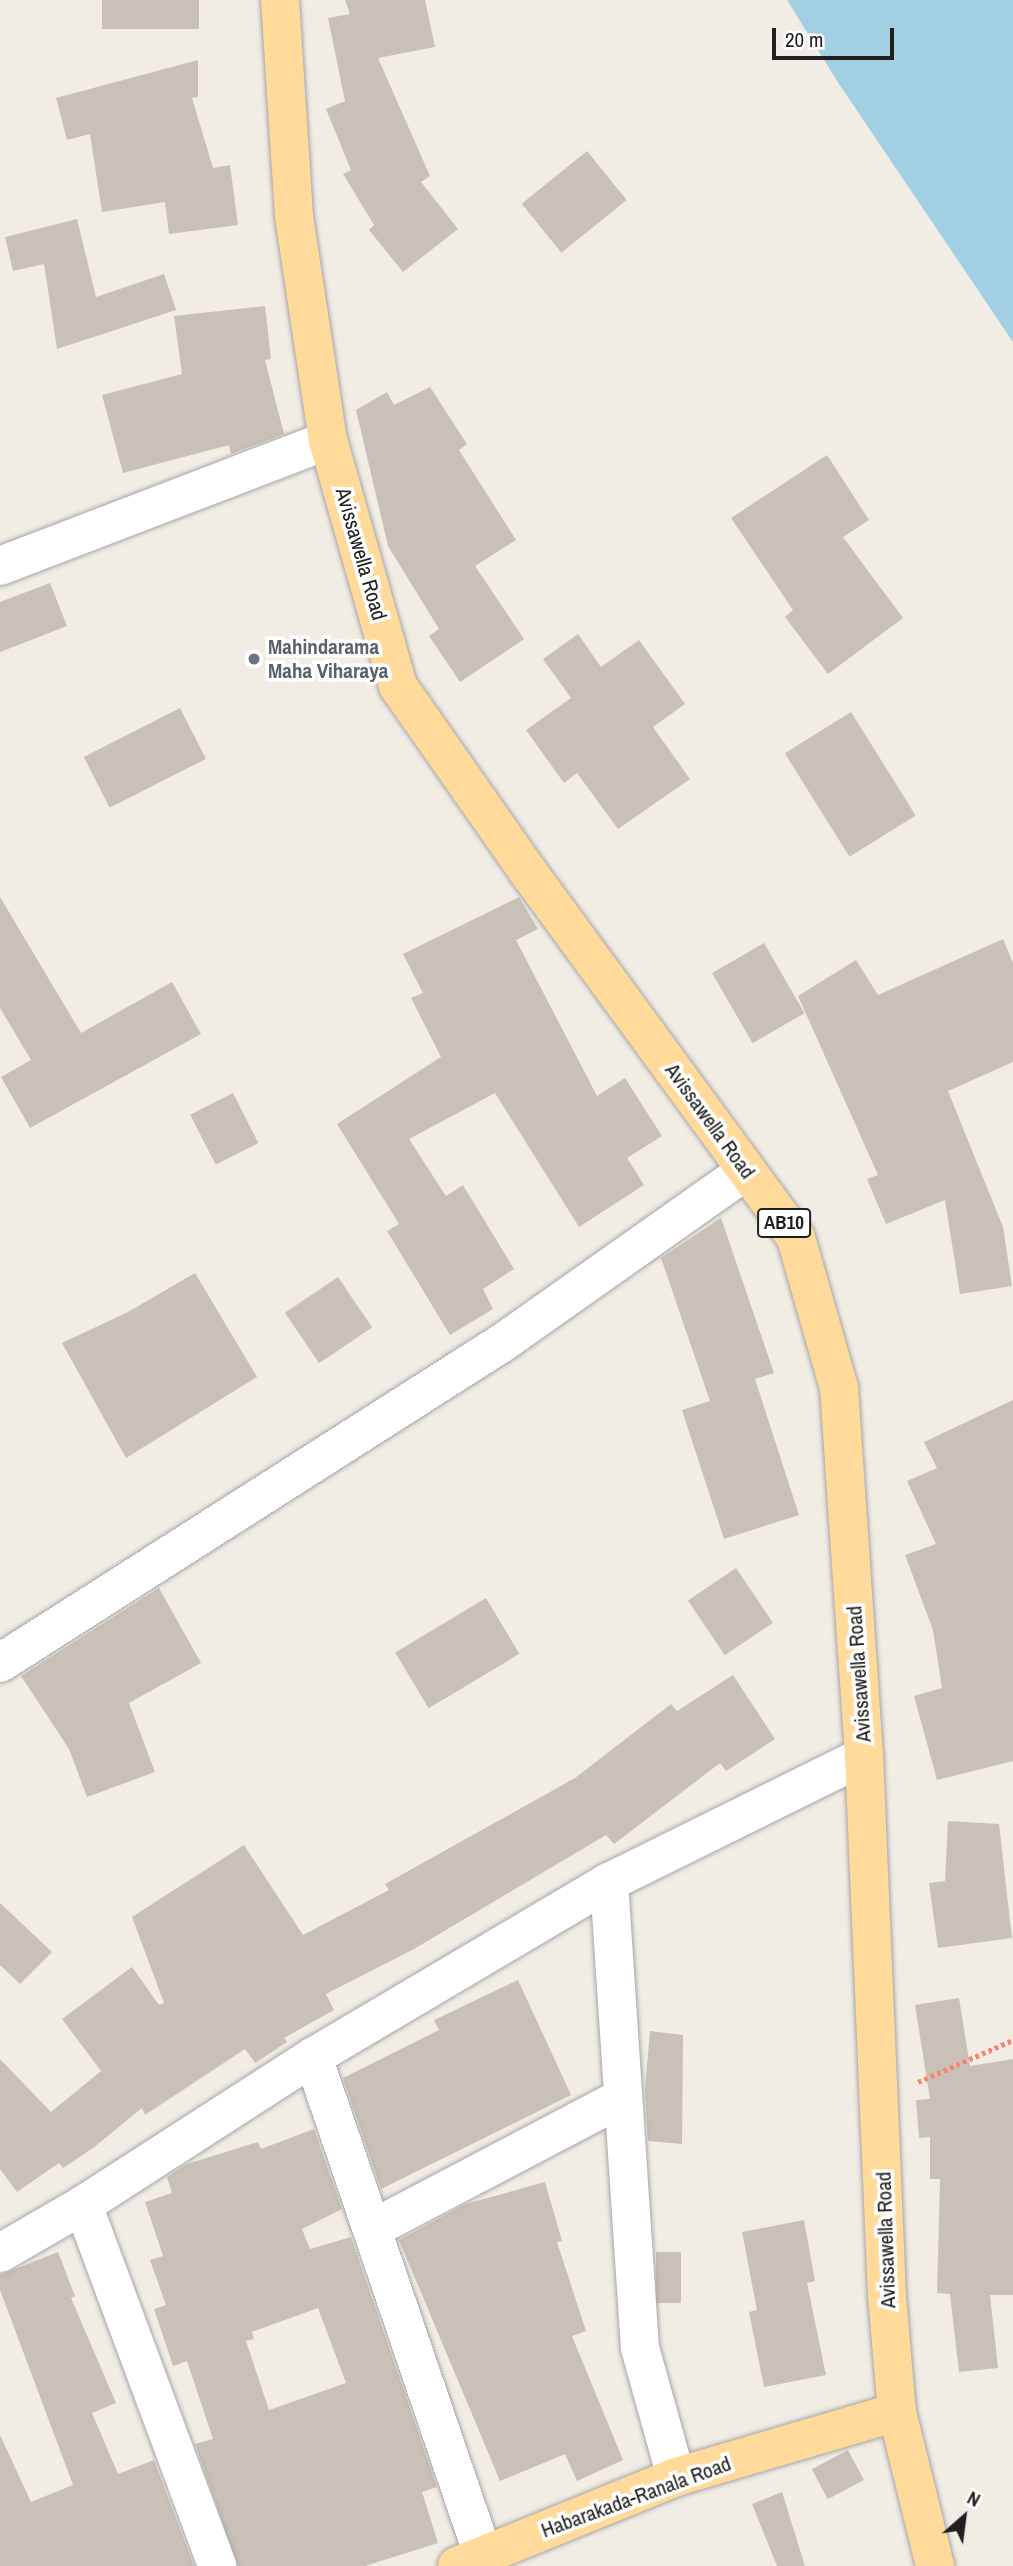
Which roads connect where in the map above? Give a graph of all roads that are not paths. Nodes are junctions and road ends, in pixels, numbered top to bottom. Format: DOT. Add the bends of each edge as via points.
graph roads {
  1 [pos="280,0"];
  2 [pos="328,440"];
  3 [pos="1,565"];
  4 [pos="746,1171"];
  5 [pos="0,1663"];
  6 [pos="864,1756"];
  7 [pos="609,1882"];
  8 [pos="313,2057"];
  9 [pos="622,2098"];
  10 [pos="83,2206"];
  11 [pos="372,2229"];
  12 [pos="0,2253"];
  13 [pos="897,2412"];
  14 [pos="676,2477"];
  15 [pos="470,2561"];
  16 [pos="217,2566"];
  17 [pos="935,2566"];
  1 -- 2 [label="main road, Avissawella Road / AB10" via="294,216"];
  2 -- 3 [label="street"];
  2 -- 4 [label="main road, Avissawella Road / AB10" via="398,686"];
  4 -- 5 [label="street" via="502,1343"];
  4 -- 6 [label="main road, Avissawella Road / AB10" via="796,1238 839,1388"];
  6 -- 7 [label="street"];
  6 -- 13 [label="main road, Avissawella Road / AB10" via="887,2296"];
  7 -- 8 [label="street"];
  7 -- 9 [label="street"];
  8 -- 10 [label="street"];
  8 -- 11 [label="street"];
  9 -- 11 [label="street"];
  9 -- 14 [label="street" via="640,2348"];
  10 -- 12 [label="street"];
  10 -- 16 [label="street"];
  11 -- 15 [label="street"];
  13 -- 14 [label="main road, Habarakada-Ranala Road"];
  13 -- 17 [label="main road, Avissawella Road / AB10"];
  14 -- 15 [label="main road, Habarakada-Ranala Road"];
}
